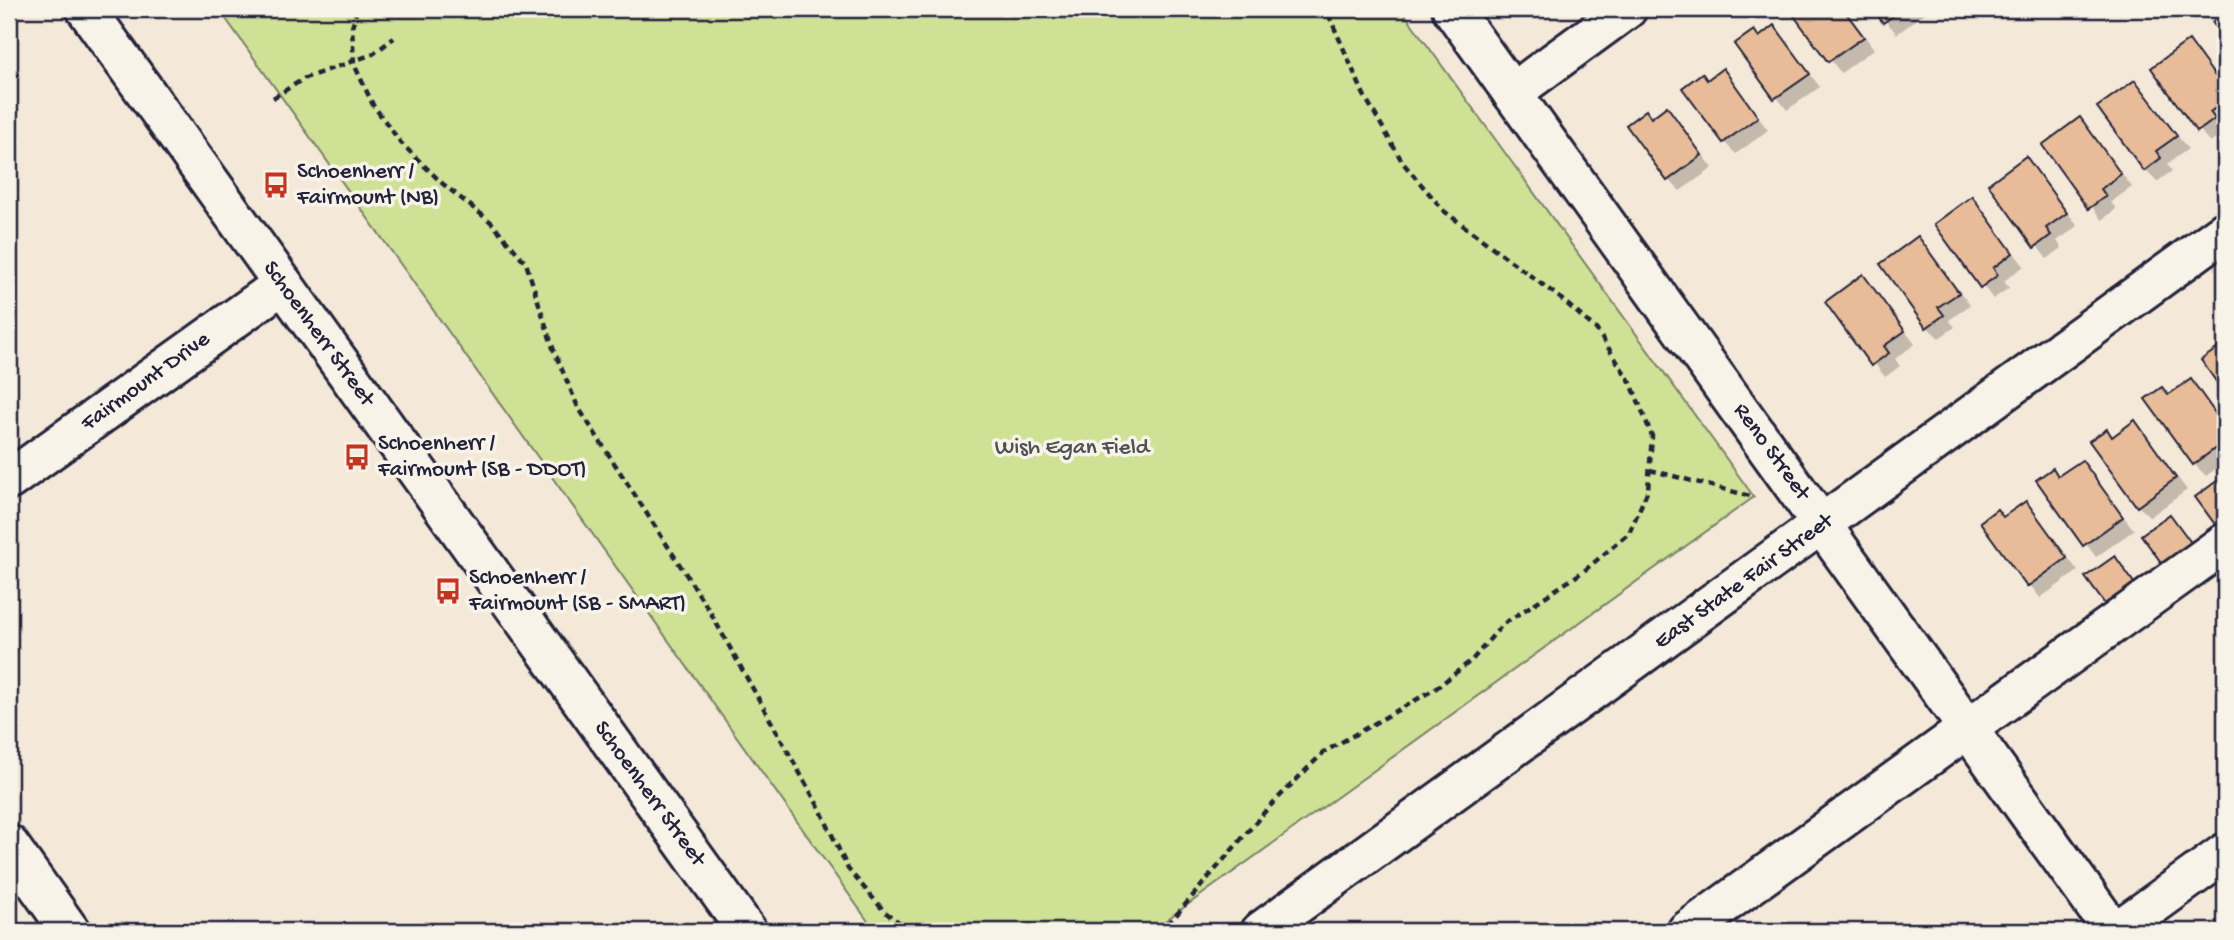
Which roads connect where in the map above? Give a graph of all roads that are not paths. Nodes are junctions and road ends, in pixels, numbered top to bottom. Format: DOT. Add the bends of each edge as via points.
graph roads {
  1 [pos="86,9"];
  2 [pos="1452,9"];
  3 [pos="1628,9"];
  4 [pos="1512,93"];
  5 [pos="2225,231"];
  6 [pos="282,284"];
  7 [pos="9,480"];
  8 [pos="1823,524"];
  9 [pos="2225,543"];
  10 [pos="1968,727"];
  11 [pos="9,845"];
  12 [pos="2225,853"];
  13 [pos="70,931"];
  14 [pos="747,931"];
  15 [pos="1261,931"];
  16 [pos="1687,931"];
  17 [pos="2115,931"];
  1 -- 6 [label="street, Schoenherr Street"];
  2 -- 4 [label="street, Reno Street"];
  3 -- 4 [label="street"];
  4 -- 8 [label="street, Reno Street"];
  5 -- 8 [label="street, East State Fair Street"];
  6 -- 7 [label="street, Fairmount Drive"];
  6 -- 14 [label="street, Schoenherr Street"];
  8 -- 10 [label="street, Reno Street"];
  8 -- 15 [label="street, East State Fair Street"];
  9 -- 10 [label="street"];
  10 -- 16 [label="street"];
  10 -- 17 [label="street, Reno Street"];
  11 -- 13 [label="street"];
  12 -- 17 [label="street"];
}
